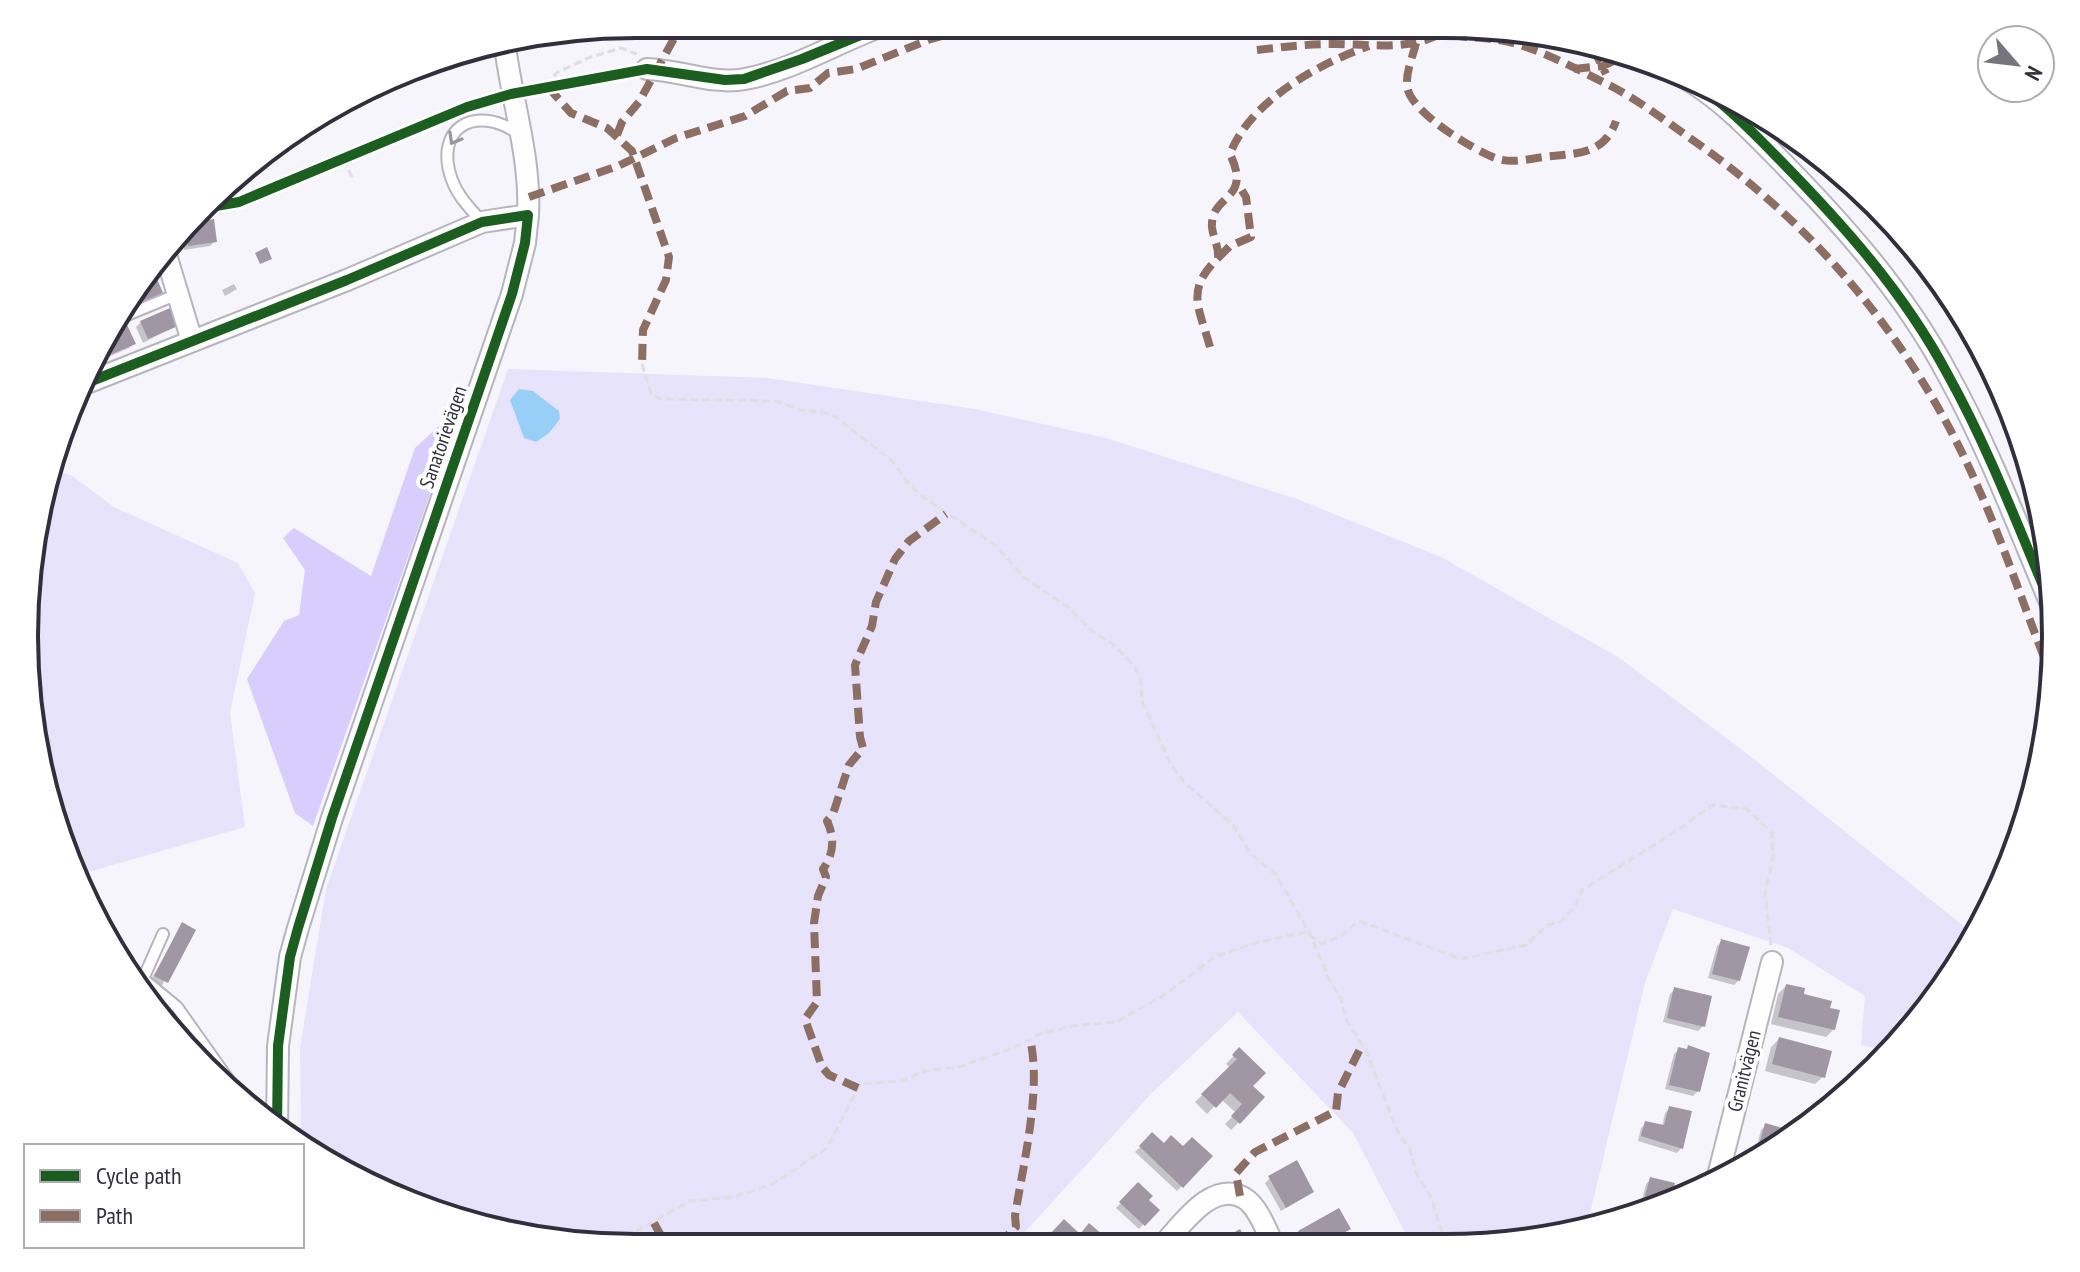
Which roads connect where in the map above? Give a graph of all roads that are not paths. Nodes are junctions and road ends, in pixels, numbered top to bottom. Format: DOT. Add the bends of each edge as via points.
graph roads {
  1 [pos="853,38"];
  2 [pos="506,52"];
  3 [pos="651,69"];
  4 [pos="1722,107"];
  5 [pos="519,134"];
  6 [pos="528,215"];
  7 [pos="482,222"];
  8 [pos="169,264"];
  9 [pos="178,294"];
  10 [pos="134,312"];
  11 [pos="192,341"];
  12 [pos="97,379"];
  13 [pos="2039,576"];
  14 [pos="163,934"];
  15 [pos="1772,962"];
  16 [pos="144,976"];
  17 [pos="153,987"];
  18 [pos="215,1061"];
  19 [pos="277,1114"];
  20 [pos="1727,1162"];
  21 [pos="1174,1234"];
  22 [pos="1268,1234"];
  1 -- 3 [label="street" via="744,79"];
  2 -- 5 [label="street, Sanatorievägen"];
  4 -- 13 [label="street" via="1823,204 1884,274 1947,372"];
  5 -- 6 [label="street, Sanatorievägen"];
  5 -- 7 [label="lane, one-way" via="496,120 480,119 465,124 449,143 452,181"];
  6 -- 7 [label="street"];
  6 -- 19 [label="street, Sanatorievägen" via="512,294 298,928 278,1046"];
  7 -- 11 [label="street"];
  8 -- 9 [label="street"];
  9 -- 10 [label="lane"];
  9 -- 11 [label="street"];
  11 -- 12 [label="street"];
  14 -- 16 [label="lane"];
  15 -- 20 [label="street, Granitvägen"];
  17 -- 18 [label="lane" via="177,1007"];
  21 -- 22 [label="street" via="1208,1200 1233,1195 1253,1207"];
}
